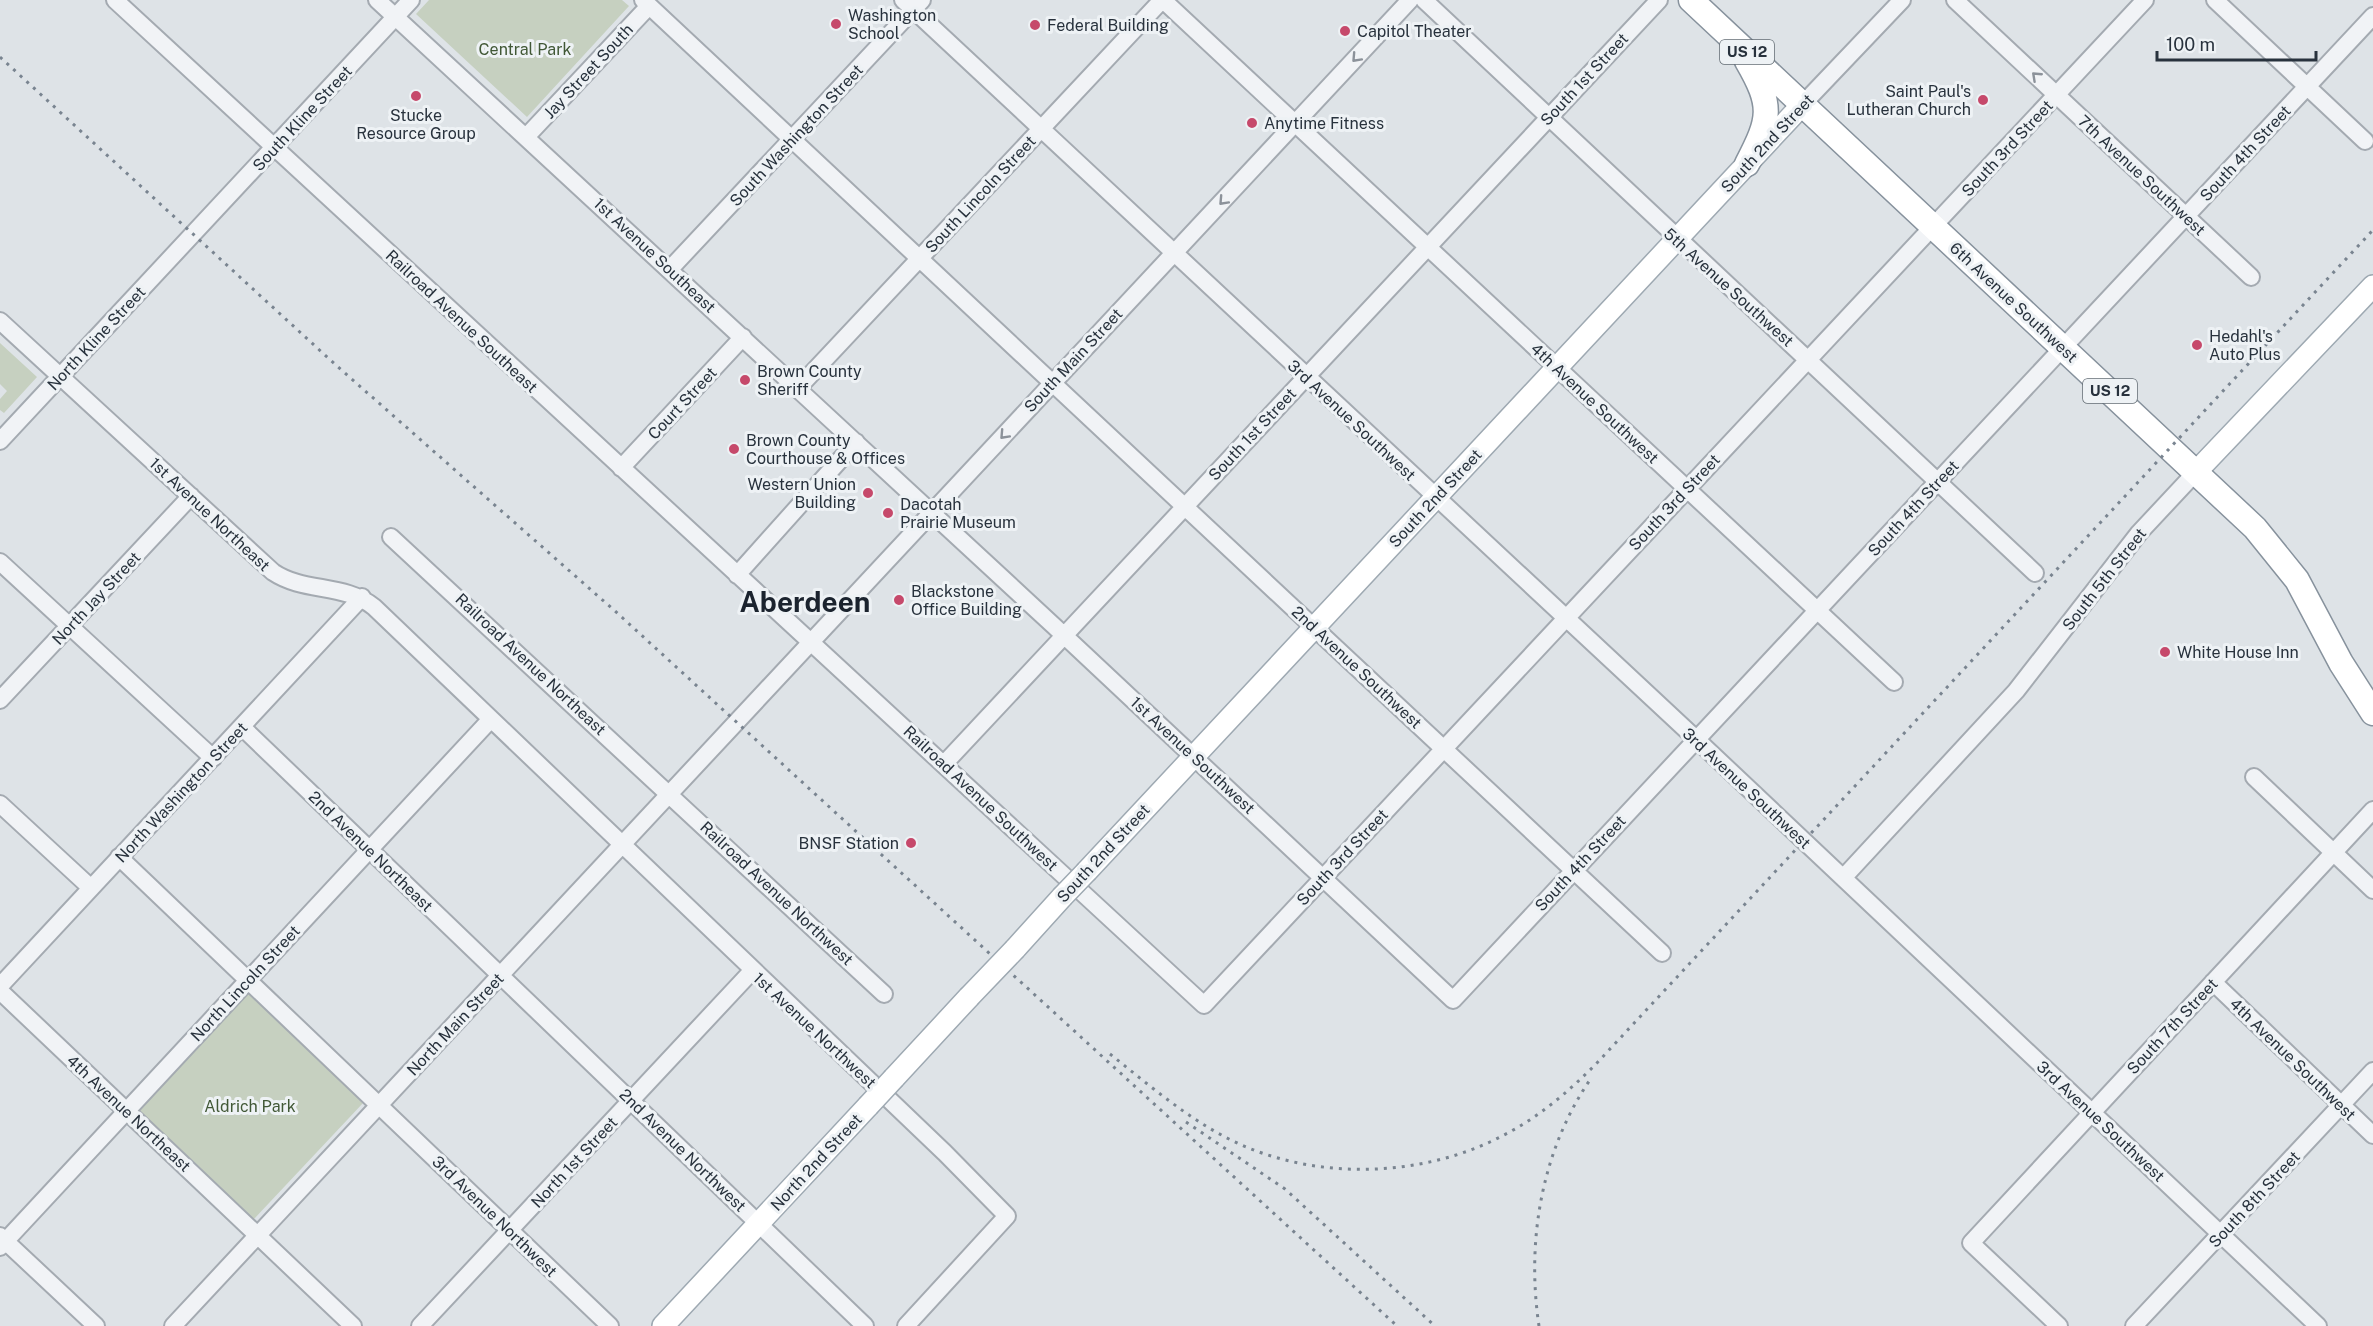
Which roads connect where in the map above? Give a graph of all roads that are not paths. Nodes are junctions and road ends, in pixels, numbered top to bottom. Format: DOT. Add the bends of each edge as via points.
graph roads {
  1 [pos="115,0"];
  2 [pos="377,0"];
  3 [pos="411,0"];
  4 [pos="1162,0"];
  5 [pos="1410,0"];
  6 [pos="1424,0"];
  7 [pos="1659,0"];
  8 [pos="1690,0"];
  9 [pos="1902,0"];
  10 [pos="1955,0"];
  11 [pos="2145,0"];
  12 [pos="2215,0"];
  13 [pos="646,3"];
  14 [pos="913,3"];
  15 [pos="2373,16"];
  16 [pos="395,17"];
  17 [pos="1737,43"];
  18 [pos="2308,87"];
  19 [pos="2056,95"];
  20 [pos="1802,105"];
  21 [pos="1548,117"];
  22 [pos="1296,123"];
  23 [pos="1041,129"];
  24 [pos="526,136"];
  25 [pos="793,138"];
  26 [pos="2365,141"];
  27 [pos="274,147"];
  28 [pos="1748,164"];
  29 [pos="2186,216"];
  30 [pos="1933,226"];
  31 [pos="192,235"];
  32 [pos="1678,238"];
  33 [pos="1427,247"];
  34 [pos="1174,253"];
  35 [pos="920,259"];
  36 [pos="670,269"];
  37 [pos="2251,277"];
  38 [pos="2373,286"];
  39 [pos="0,321"];
  40 [pos="743,338"];
  41 [pos="2063,347"];
  42 [pos="1808,360"];
  43 [pos="1558,367"];
  44 [pos="60,377"];
  45 [pos="1306,377"];
  46 [pos="1053,382"];
  47 [pos="798,388"];
  48 [pos="0,441"];
  49 [pos="856,442"];
  50 [pos="621,468"];
  51 [pos="2196,472"];
  52 [pos="1938,481"];
  53 [pos="1687,488"];
  54 [pos="191,496"];
  55 [pos="1435,498"];
  56 [pos="1186,506"];
  57 [pos="932,512"];
  58 [pos="392,537"];
  59 [pos="0,562"];
  60 [pos="2035,573"];
  61 [pos="737,575"];
  62 [pos="362,597"];
  63 [pos="1817,610"];
  64 [pos="1566,619"];
  65 [pos="69,627"];
  66 [pos="1315,628"];
  67 [pos="1064,635"];
  68 [pos="811,642"];
  69 [pos="1894,682"];
  70 [pos="0,700"];
  71 [pos="2373,713"];
  72 [pos="491,719"];
  73 [pos="736,721"];
  74 [pos="242,727"];
  75 [pos="1696,739"];
  76 [pos="1444,748"];
  77 [pos="1193,757"];
  78 [pos="213,758"];
  79 [pos="944,764"];
  80 [pos="2253,777"];
  81 [pos="669,793"];
  82 [pos="0,804"];
  83 [pos="2373,810"];
  84 [pos="621,844"];
  85 [pos="369,849"];
  86 [pos="2334,852"];
  87 [pos="119,857"];
  88 [pos="1573,870"];
  89 [pos="1323,878"];
  90 [pos="1843,878"];
  91 [pos="91,888"];
  92 [pos="2373,890"];
  93 [pos="1662,952"];
  94 [pos="752,971"];
  95 [pos="500,974"];
  96 [pos="248,980"];
  97 [pos="2213,982"];
  98 [pos="0,988"];
  99 [pos="884,994"];
  100 [pos="969,997"];
  101 [pos="1453,1000"];
  102 [pos="1204,1005"];
  103 [pos="2373,1071"];
  104 [pos="631,1101"];
  105 [pos="2341,1105"];
  106 [pos="379,1106"];
  107 [pos="127,1110"];
  108 [pos="2092,1112"];
  109 [pos="2373,1135"];
  110 [pos="759,1224"];
  111 [pos="510,1231"];
  112 [pos="2221,1233"];
  113 [pos="259,1234"];
  114 [pos="2,1241"];
  115 [pos="96,1326"];
  116 [pos="173,1326"];
  117 [pos="353,1326"];
  118 [pos="420,1326"];
  119 [pos="610,1326"];
  120 [pos="663,1326"];
  121 [pos="865,1326"];
  122 [pos="906,1326"];
  123 [pos="2059,1326"];
  124 [pos="2134,1326"];
  125 [pos="2318,1326"];
  1 -- 27 [label="street, Railroad Avenue Southeast"];
  2 -- 16 [label="street, 1st Avenue Southeast"];
  3 -- 16 [label="street, South Kline Street"];
  4 -- 22 [label="street, 4th Avenue Southwest"];
  4 -- 23 [label="street, South Lincoln Street"];
  5 -- 22 [label="street, South Main Street, one-way"];
  6 -- 21 [label="street, 5th Avenue Southwest"];
  7 -- 21 [label="street, South 1st Street"];
  8 -- 17 [label="highway, 6th Avenue Southwest / US 12"];
  9 -- 20 [label="street, South 2nd Street"];
  19 -- 10 [label="street, 7th Avenue Southwest, one-way"];
  11 -- 19 [label="street, South 3rd Street"];
  12 -- 18 [label="street"];
  13 -- 24 [label="street, Jay Street South"];
  13 -- 25 [label="street, 2nd Avenue Southwest"];
  14 -- 23 [label="street, 3rd Avenue Southwest"];
  14 -- 25 [label="street, South Washington Street"];
  15 -- 18 [label="street, South 4th Street"];
  16 -- 24 [label="street, 1st Avenue Southeast"];
  16 -- 27 [label="street, South Kline Street"];
  17 -- 20 [label="highway, 6th Avenue Southwest / US 12"];
  17 -- 28 [label="highway" via="1757,78 1767,109 1764,128"];
  18 -- 26 [label="street"];
  18 -- 29 [label="street, South 4th Street"];
  19 -- 29 [label="street, 7th Avenue Southwest"];
  19 -- 30 [label="street, South 3rd Street"];
  20 -- 28 [label="main road, South 2nd Street"];
  20 -- 30 [label="highway, 6th Avenue Southwest / US 12"];
  21 -- 32 [label="street, 5th Avenue Southwest"];
  21 -- 33 [label="street, South 1st Street"];
  22 -- 33 [label="street, 4th Avenue Southwest"];
  22 -- 34 [label="street, South Main Street, one-way"];
  23 -- 34 [label="street, 3rd Avenue Southwest"];
  23 -- 35 [label="street, South Lincoln Street"];
  24 -- 36 [label="street, 1st Avenue Southeast"];
  25 -- 35 [label="street, 2nd Avenue Southwest"];
  25 -- 36 [label="street, South Washington Street"];
  27 -- 31 [label="street, South Kline Street"];
  27 -- 50 [label="street, Railroad Avenue Southeast"];
  28 -- 32 [label="main road, South 2nd Street"];
  29 -- 37 [label="street, 7th Avenue Southwest"];
  29 -- 41 [label="street, South 4th Street"];
  30 -- 41 [label="highway, 6th Avenue Southwest / US 12"];
  30 -- 42 [label="street, South 3rd Street"];
  31 -- 44 [label="street, North Kline Street"];
  32 -- 42 [label="street, 5th Avenue Southwest"];
  32 -- 43 [label="main road, South 2nd Street"];
  33 -- 43 [label="street, 4th Avenue Southwest"];
  33 -- 45 [label="street, South 1st Street"];
  34 -- 45 [label="street, 3rd Avenue Southwest"];
  34 -- 46 [label="street, South Main Street"];
  35 -- 46 [label="street, 2nd Avenue Southwest"];
  35 -- 47 [label="street, South Lincoln Street"];
  36 -- 40 [label="street, 1st Avenue Southeast"];
  38 -- 51 [label="main road, South 5th Street"];
  39 -- 44 [label="street, 1st Avenue Northeast"];
  40 -- 47 [label="street, 1st Avenue Southeast"];
  40 -- 50 [label="street, Court Street"];
  41 -- 51 [label="highway, 6th Avenue Southwest / US 12"];
  41 -- 52 [label="street, South 4th Street"];
  42 -- 52 [label="street, 5th Avenue Southwest"];
  42 -- 53 [label="street, South 3rd Street"];
  43 -- 53 [label="street, 4th Avenue Southwest"];
  43 -- 55 [label="main road, South 2nd Street"];
  44 -- 48 [label="street, North Kline Street"];
  44 -- 54 [label="street, 1st Avenue Northeast"];
  45 -- 55 [label="street, 3rd Avenue Southwest"];
  45 -- 56 [label="street, South 1st Street"];
  46 -- 56 [label="street, 2nd Avenue Southwest"];
  46 -- 57 [label="street, South Main Street, one-way"];
  47 -- 49 [label="street, 1st Avenue Southeast"];
  49 -- 57 [label="street, 1st Avenue Southeast"];
  49 -- 61 [label="street"];
  50 -- 61 [label="street, Railroad Avenue Southeast"];
  51 -- 71 [label="highway, 6th Avenue Southwest / US 12" via="2285,563"];
  51 -- 90 [label="street, South 5th Street" via="2139,533 2016,691"];
  52 -- 60 [label="street, 5th Avenue Southwest"];
  52 -- 63 [label="street, South 4th Street"];
  53 -- 63 [label="street, 4th Avenue Southwest"];
  53 -- 64 [label="street, South 3rd Street"];
  54 -- 62 [label="street, 1st Avenue Northeast" via="281,578"];
  54 -- 65 [label="street, North Jay Street"];
  55 -- 64 [label="street, 3rd Avenue Southwest"];
  55 -- 66 [label="main road, South 2nd Street"];
  56 -- 66 [label="street, 2nd Avenue Southwest"];
  56 -- 67 [label="street, South 1st Street"];
  57 -- 67 [label="street, 1st Avenue Southwest"];
  57 -- 68 [label="street, South Main Street"];
  58 -- 81 [label="street, Railroad Avenue Northeast"];
  59 -- 65 [label="street"];
  61 -- 68 [label="street, Railroad Avenue Southeast"];
  62 -- 72 [label="street, 1st Avenue Northeast"];
  62 -- 74 [label="street, North Washington Street"];
  63 -- 69 [label="street, 4th Avenue Southwest"];
  63 -- 75 [label="street, South 4th Street"];
  64 -- 75 [label="street, 3rd Avenue Southwest"];
  64 -- 76 [label="street, South 3rd Street"];
  65 -- 70 [label="street, North Jay Street"];
  65 -- 78 [label="street"];
  66 -- 76 [label="street, 2nd Avenue Southwest"];
  66 -- 77 [label="main road, South 2nd Street"];
  67 -- 77 [label="street, 1st Avenue Southwest"];
  67 -- 79 [label="street, South 1st Street"];
  68 -- 73 [label="street, South Main Street"];
  68 -- 79 [label="street, Railroad Avenue Southwest"];
  72 -- 84 [label="street, 1st Avenue Northeast"];
  72 -- 85 [label="street, North Lincoln Street"];
  73 -- 81 [label="street, North Main Street"];
  74 -- 78 [label="street, North Washington Street"];
  74 -- 85 [label="street, 2nd Avenue Northeast"];
  75 -- 88 [label="street, South 4th Street"];
  75 -- 90 [label="street, 3rd Avenue Southwest"];
  76 -- 88 [label="street, 2nd Avenue Southwest"];
  76 -- 89 [label="street, South 3rd Street"];
  77 -- 89 [label="street, 1st Avenue Southwest"];
  77 -- 100 [label="main road, South 2nd Street, bridge"];
  78 -- 87 [label="street, North Washington Street"];
  79 -- 102 [label="street, Railroad Avenue Southwest"];
  80 -- 86 [label="street"];
  81 -- 84 [label="street, North Main Street"];
  81 -- 99 [label="street, Railroad Avenue Northwest"];
  82 -- 91 [label="street"];
  83 -- 86 [label="street, South 7th Street"];
  84 -- 94 [label="street, 1st Avenue Northwest"];
  84 -- 95 [label="street, North Main Street"];
  85 -- 95 [label="street, 2nd Avenue Northeast"];
  85 -- 96 [label="street, North Lincoln Street"];
  86 -- 92 [label="street"];
  86 -- 97 [label="street, South 7th Street"];
  87 -- 91 [label="street, North Washington Street"];
  87 -- 96 [label="street, 3rd Avenue Northwest"];
  88 -- 93 [label="street, 2nd Avenue Southwest"];
  88 -- 101 [label="street, South 4th Street"];
  89 -- 101 [label="street, 1st Avenue Southwest"];
  89 -- 102 [label="street, South 3rd Street"];
  90 -- 108 [label="street, 3rd Avenue Southwest"];
  91 -- 98 [label="street, North Washington Street"];
  94 -- 104 [label="street, North 1st Street"];
  94 -- 122 [label="street, 1st Avenue Northwest" via="1007,1216"];
  95 -- 104 [label="street, 2nd Avenue Northwest"];
  95 -- 106 [label="street, North Main Street"];
  96 -- 106 [label="street, 3rd Avenue Northwest"];
  96 -- 107 [label="street, North Lincoln Street"];
  97 -- 105 [label="street, 4th Avenue Southwest"];
  97 -- 108 [label="street, South 7th Street"];
  98 -- 107 [label="street, 4th Avenue Northeast"];
  100 -- 110 [label="main road, North 2nd Street, bridge"];
  103 -- 105 [label="street, South 8th Street"];
  104 -- 110 [label="street, 2nd Avenue Northwest"];
  104 -- 111 [label="street, North 1st Street"];
  105 -- 109 [label="street, 4th Avenue Southwest"];
  105 -- 112 [label="street, South 8th Street"];
  106 -- 111 [label="street, 3rd Avenue Northwest"];
  106 -- 113 [label="street, North Main Street"];
  107 -- 113 [label="street, 4th Avenue Northeast"];
  107 -- 114 [label="street, North Lincoln Street"];
  108 -- 112 [label="street, 3rd Avenue Southwest"];
  108 -- 123 [label="street, South 7th Street" via="1971,1243"];
  110 -- 120 [label="main road, North 2nd Street"];
  110 -- 121 [label="street, 2nd Avenue Northwest"];
  111 -- 118 [label="street, North 1st Street"];
  111 -- 119 [label="street, 3rd Avenue Northwest"];
  112 -- 124 [label="street, South 8th Street"];
  112 -- 125 [label="street, 3rd Avenue Southwest"];
  113 -- 116 [label="street, North Main Street"];
  113 -- 117 [label="street, 4th Avenue Northeast"];
  114 -- 115 [label="street"];
}
